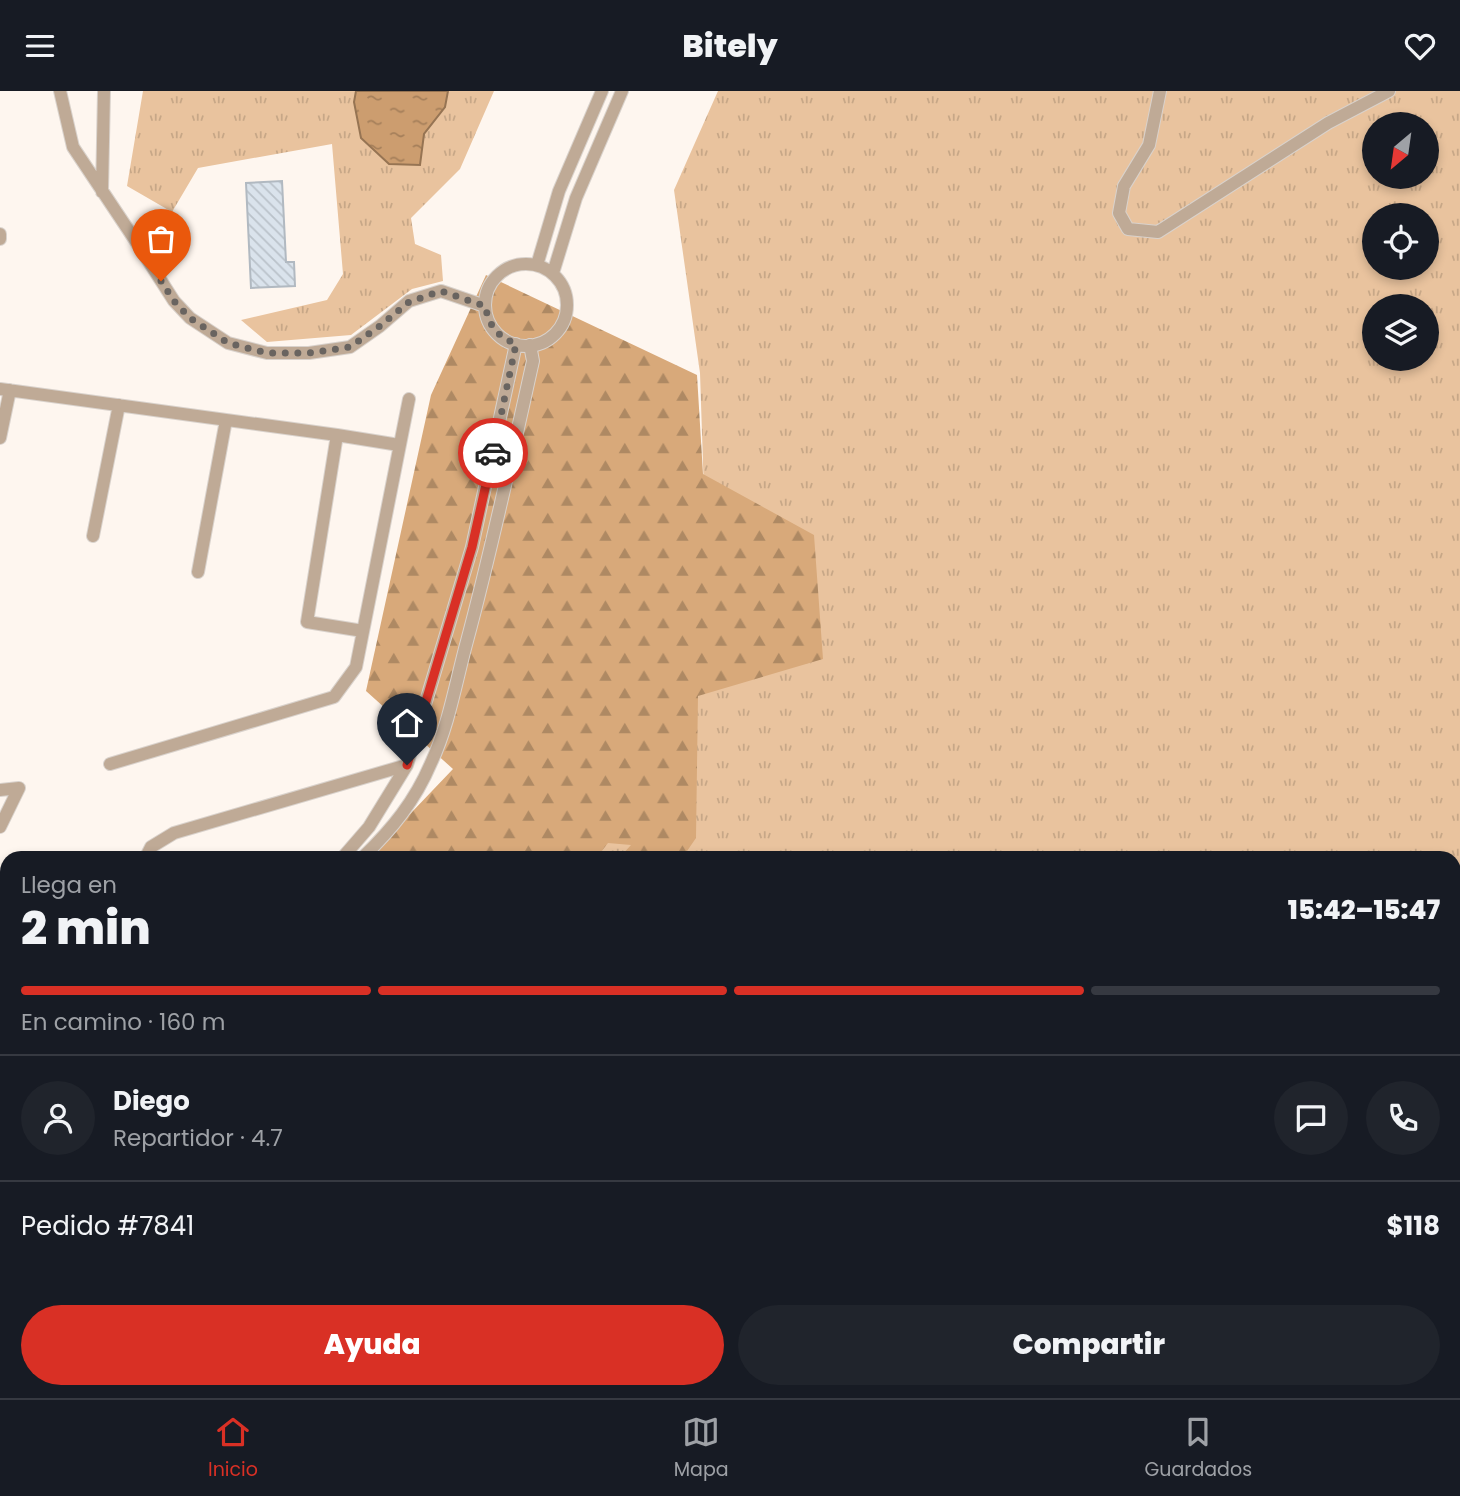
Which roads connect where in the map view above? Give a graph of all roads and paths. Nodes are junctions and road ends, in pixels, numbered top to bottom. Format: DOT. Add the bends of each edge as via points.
graph roads {
  1 [pos="60,91"];
  2 [pos="104,91"];
  3 [pos="602,91"];
  4 [pos="622,91"];
  5 [pos="1160,91"];
  6 [pos="1389,91"];
  7 [pos="102,192"];
  8 [pos="0,234"];
  9 [pos="0,239"];
  10 [pos="537,265"];
  11 [pos="553,273"];
  12 [pos="485,306"];
  13 [pos="516,344"];
  14 [pos="530,345"];
  15 [pos="5,390"];
  16 [pos="409,398"];
  17 [pos="119,405"];
  18 [pos="226,420"];
  19 [pos="337,435"];
  20 [pos="0,437"];
  21 [pos="399,445"];
  22 [pos="93,536"];
  23 [pos="198,572"];
  24 [pos="363,631"];
  25 [pos="110,764"];
  26 [pos="407,765"];
  27 [pos="0,790"];
  28 [pos="0,827"];
  29 [pos="148,851"];
  30 [pos="348,851"];
  31 [pos="369,851"];
  1 -- 7 [label="street" via="73,147"];
  2 -- 7 [label="street"];
  3 -- 10 [label="street" via="559,191"];
  4 -- 11 [label="street" via="576,198"];
  5 -- 6 [label="street" via="1149,145 1124,186 1119,213 1128,229 1158,232 1328,123"];
  7 -- 12 [label="street" via="174,301 190,318 228,343 267,353 309,353 350,347 409,302 441,291"];
  8 -- 9 [label="street"];
  10 -- 11 [label="street"];
  10 -- 12 [label="street" via="507,268 495,278"];
  11 -- 14 [label="street" via="567,296 563,323 555,335"];
  12 -- 13 [label="street" via="494,330"];
  13 -- 14 [label="street"];
  13 -- 26 [label="street" via="472,547"];
  14 -- 31 [label="street" via="533,361 494,538 442,734 410,802"];
  15 -- 17 [label="street"];
  15 -- 20 [label="street"];
  16 -- 21 [label="street"];
  17 -- 18 [label="street"];
  17 -- 22 [label="street"];
  18 -- 19 [label="street"];
  18 -- 23 [label="street"];
  19 -- 21 [label="street"];
  19 -- 24 [label="street" via="307,622"];
  21 -- 24 [label="street"];
  24 -- 25 [label="street" via="356,667 334,697"];
  26 -- 29 [label="street" via="174,833"];
  26 -- 30 [label="street" via="369,827"];
  27 -- 28 [label="street" via="19,788"];
}
